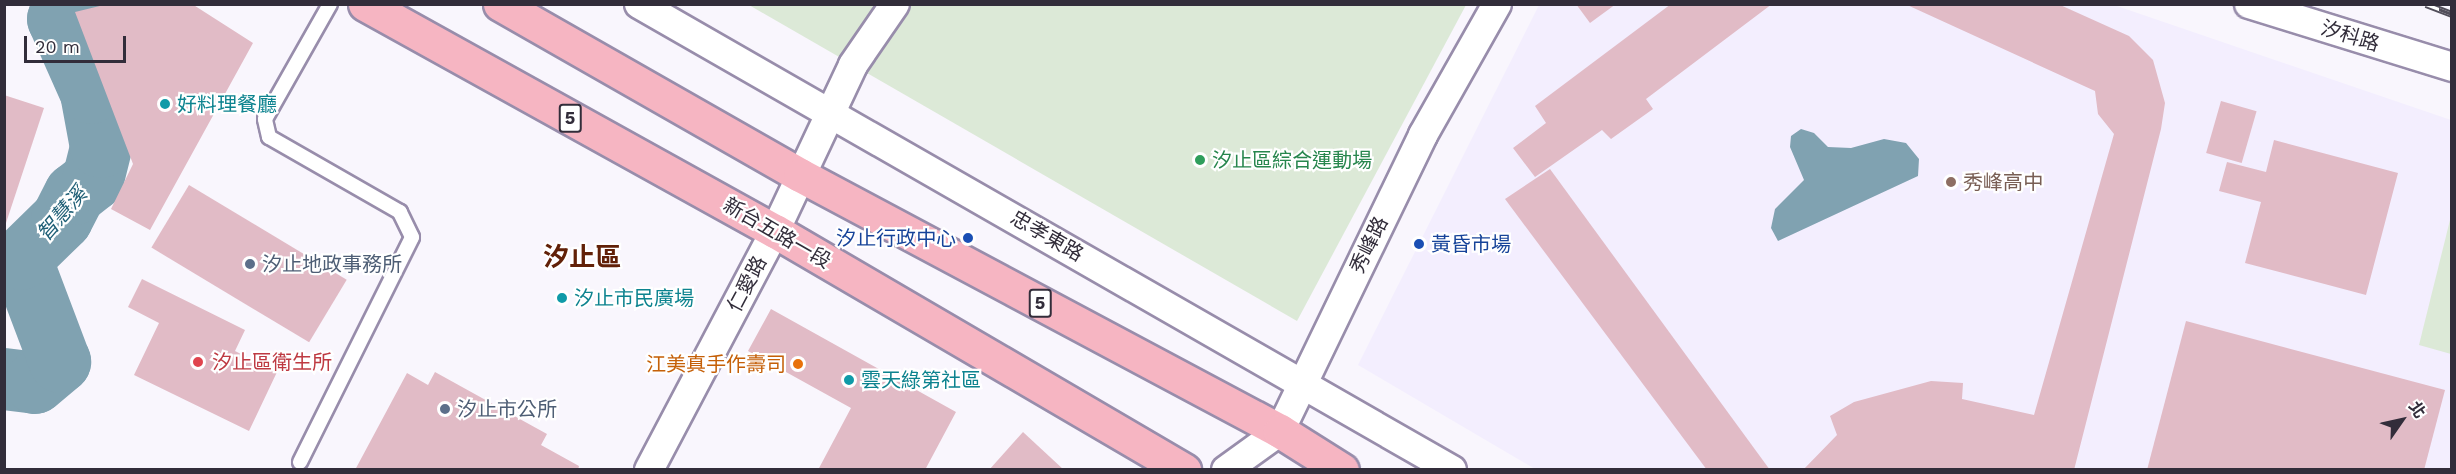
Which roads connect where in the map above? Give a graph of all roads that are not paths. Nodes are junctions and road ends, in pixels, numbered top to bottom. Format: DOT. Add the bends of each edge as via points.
graph roads {
  1 [pos="330,4"];
  2 [pos="365,4"];
  3 [pos="500,4"];
  4 [pos="639,4"];
  5 [pos="895,4"];
  6 [pos="1497,4"];
  7 [pos="2249,4"];
  8 [pos="2451,67"];
  9 [pos="830,111"];
  10 [pos="800,175"];
  11 [pos="775,231"];
  12 [pos="1303,382"];
  13 [pos="1280,431"];
  14 [pos="300,462"];
  15 [pos="649,470"];
  16 [pos="1184,470"];
  17 [pos="1226,470"];
  18 [pos="1342,470"];
  19 [pos="1452,470"];
  1 -- 14 [label="lane" via="265,119 268,137 400,212 412,237"];
  2 -- 11 [label="main road, 新台五路一段 / 5"];
  3 -- 10 [label="main road, 5"];
  4 -- 9 [label="street, 忠孝東路"];
  5 -- 9 [label="street, 仁愛路" via="853,64"];
  6 -- 12 [label="street, 秀峰路" via="1423,135"];
  7 -- 8 [label="street, 汐科路"];
  9 -- 10 [label="street, 仁愛路"];
  9 -- 12 [label="street, 忠孝東路"];
  10 -- 11 [label="street, 仁愛路"];
  10 -- 13 [label="main road, 5"];
  11 -- 15 [label="street, 仁愛路"];
  11 -- 16 [label="main road, 新台五路一段 / 5"];
  12 -- 13 [label="street, 秀峰路"];
  12 -- 19 [label="street, 忠孝東路"];
  13 -- 17 [label="street, 秀峰路"];
  13 -- 18 [label="main road, 5"];
}
